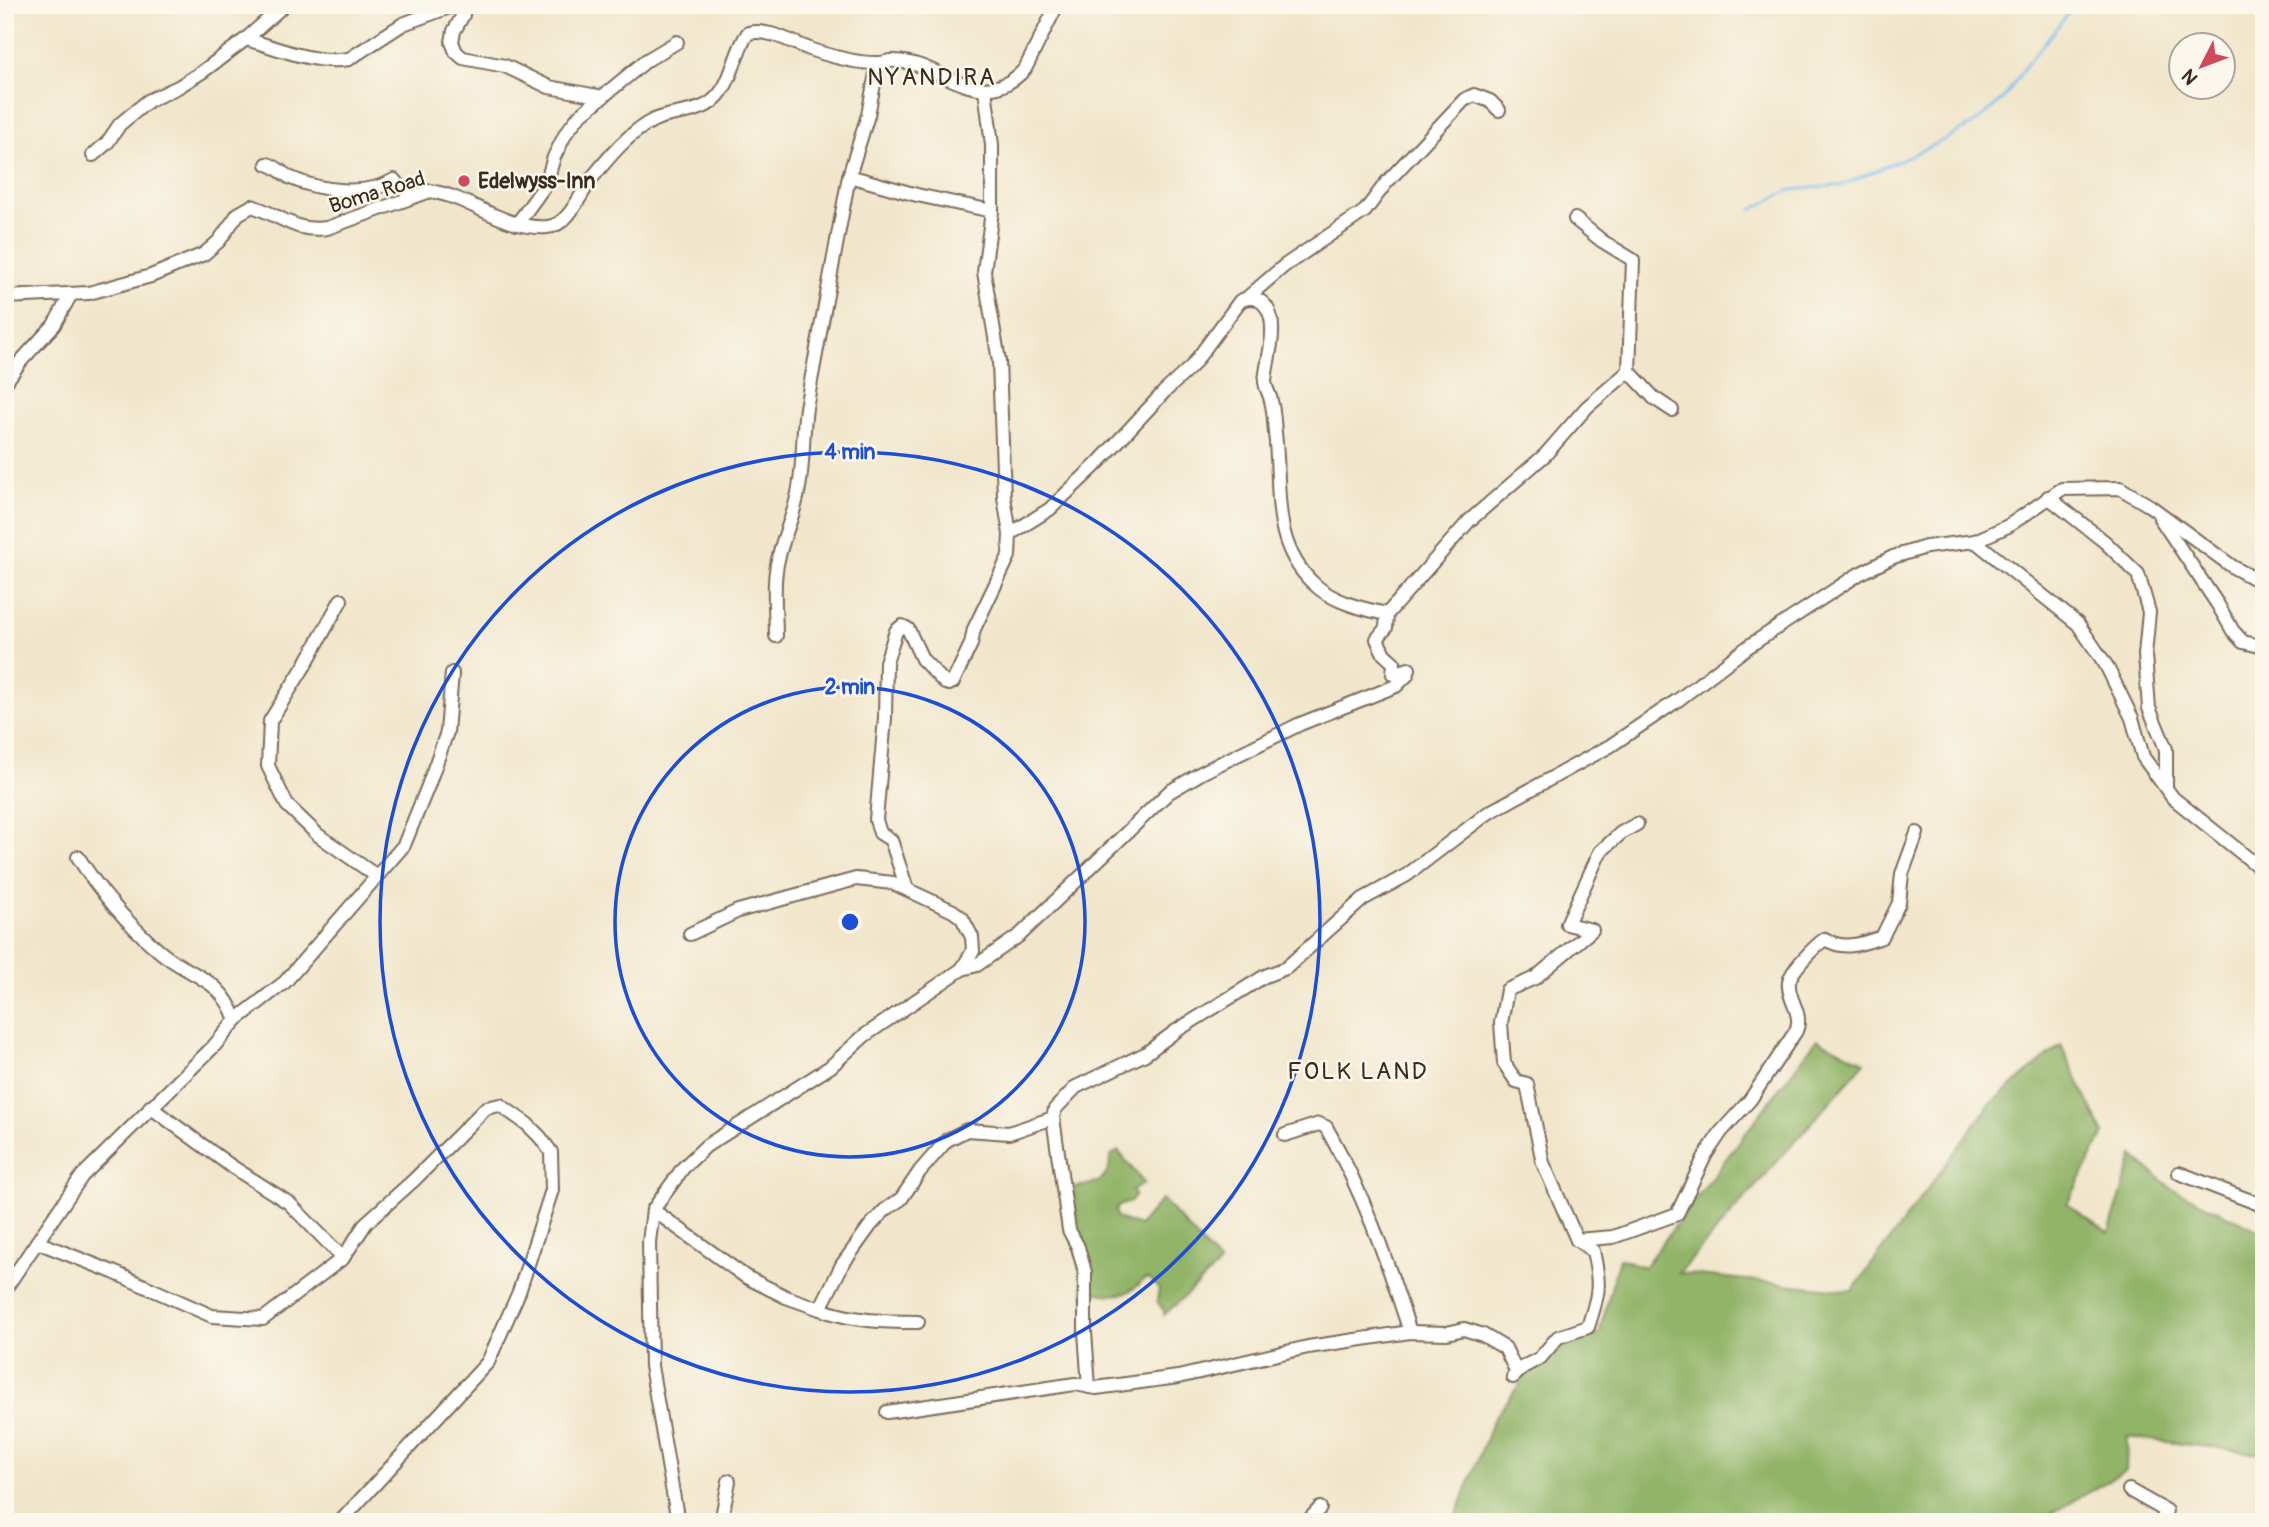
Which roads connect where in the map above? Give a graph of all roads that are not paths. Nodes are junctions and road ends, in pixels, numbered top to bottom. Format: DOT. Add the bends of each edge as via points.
graph roads {
  1 [pos="284,5"];
  2 [pos="457,5"];
  3 [pos="1057,5"];
  4 [pos="246,38"];
  5 [pos="677,42"];
  6 [pos="878,63"];
  7 [pos="985,89"];
  8 [pos="603,97"];
  9 [pos="1499,110"];
  10 [pos="93,155"];
  11 [pos="267,164"];
  12 [pos="849,176"];
  13 [pos="417,195"];
  14 [pos="992,211"];
  15 [pos="1575,219"];
  16 [pos="517,224"];
  17 [pos="70,296"];
  18 [pos="5,297"];
  19 [pos="1248,297"];
  20 [pos="1629,371"];
  21 [pos="5,383"];
  22 [pos="1672,410"];
  23 [pos="2048,497"];
  24 [pos="2155,510"];
  25 [pos="1010,534"];
  26 [pos="1975,541"];
  27 [pos="2264,584"];
  28 [pos="341,600"];
  29 [pos="1387,614"];
  30 [pos="776,636"];
  31 [pos="2264,647"];
  32 [pos="452,673"];
  33 [pos="2166,786"];
  34 [pos="1637,824"];
  35 [pos="1917,833"];
  36 [pos="78,857"];
  37 [pos="2264,871"];
  38 [pos="378,877"];
  39 [pos="907,889"];
  40 [pos="690,934"];
  41 [pos="962,969"];
  42 [pos="236,1020"];
  43 [pos="150,1107"];
  44 [pos="1053,1118"];
  45 [pos="1285,1135"];
  46 [pos="2179,1173"];
  47 [pos="2264,1206"];
  48 [pos="653,1210"];
  49 [pos="1577,1240"];
  50 [pos="37,1242"];
  51 [pos="343,1258"];
  52 [pos="5,1289"];
  53 [pos="820,1309"];
  54 [pos="918,1322"];
  55 [pos="1410,1332"];
  56 [pos="1089,1387"];
  57 [pos="887,1412"];
  58 [pos="729,1481"];
  59 [pos="2129,1490"];
  60 [pos="1320,1508"];
  61 [pos="340,1522"];
  62 [pos="678,1522"];
  63 [pos="721,1522"];
  64 [pos="1307,1522"];
  65 [pos="2161,1522"];
  1 -- 4 [label="street"];
  2 -- 4 [label="street" via="403,24 339,61 317,60"];
  2 -- 8 [label="street" via="463,15 452,42 463,58 505,66 549,87"];
  3 -- 7 [label="street" via="1025,69 1003,85"];
  4 -- 10 [label="street" via="186,82 148,101"];
  5 -- 8 [label="street"];
  6 -- 7 [label="street, Boma Road" via="915,65"];
  6 -- 12 [label="street"];
  6 -- 16 [label="street, Boma Road" via="816,51 759,31 748,33 726,84 711,103 654,120 630,136 556,226"];
  7 -- 14 [label="street" via="992,145"];
  8 -- 16 [label="street" via="566,133 546,184"];
  9 -- 19 [label="street" via="1490,100 1474,95 1464,100 1365,211 1284,266"];
  11 -- 13 [label="street" via="316,186 364,190 394,180"];
  12 -- 14 [label="street"];
  12 -- 30 [label="street" via="806,408 798,497 776,572"];
  13 -- 16 [label="street, Boma Road" via="443,193"];
  13 -- 17 [label="street, Boma Road" via="312,230 252,206 238,214 204,254 123,285"];
  14 -- 25 [label="street" via="984,272 999,361 1004,497"];
  15 -- 20 [label="street" via="1633,260"];
  17 -- 18 [label="street, Boma Road"];
  17 -- 21 [label="street" via="54,325"];
  19 -- 25 [label="street" via="1231,310 1192,366 1098,463 1050,509"];
  19 -- 29 [label="street" via="1264,304 1270,315 1265,385 1276,440 1279,516 1289,547 1314,583 1334,598"];
  20 -- 22 [label="street"];
  20 -- 29 [label="street" via="1587,407 1545,455 1469,521"];
  23 -- 24 [label="street" via="2069,487 2120,488"];
  23 -- 26 [label="street" via="2008,526"];
  23 -- 33 [label="street" via="2138,574 2149,612 2145,655 2149,708 2166,749"];
  24 -- 27 [label="street" via="2233,568"];
  24 -- 31 [label="street" via="2233,631 2243,642"];
  25 -- 39 [label="street" via="1009,556 953,682 945,683 922,659 905,626 896,631 886,662 876,820 880,834 891,841"];
  26 -- 33 [label="street" via="2078,624 2106,665 2132,718 2143,757"];
  26 -- 44 [label="street" via="1926,547 1859,574 1749,646 1620,740 1488,813 1406,875 1363,899 1278,973 1265,976 1145,1054 1076,1087 1055,1109"];
  28 -- 38 [label="street" via="271,721 268,766 287,805 318,835"];
  29 -- 41 [label="street" via="1386,628 1377,639 1394,663 1393,674 1409,669 1396,686 1300,724 1169,792 1020,935 977,965"];
  32 -- 38 [label="street" via="447,732 428,786 404,845"];
  33 -- 37 [label="street" via="2173,798"];
  34 -- 49 [label="street" via="1600,852 1567,924 1592,930 1535,978 1507,990 1501,1023 1504,1063 1516,1081 1527,1084 1543,1163"];
  35 -- 49 [label="street" via="1902,874 1899,903 1882,937 1837,946 1825,939 1793,972 1789,984 1799,1022 1796,1031 1750,1100 1706,1154 1677,1214 1613,1237"];
  36 -- 42 [label="street" via="96,886 158,950 222,992"];
  38 -- 42 [label="street" via="285,982"];
  39 -- 40 [label="street" via="856,879 738,911"];
  39 -- 41 [label="street" via="962,918 973,951"];
  41 -- 48 [label="street" via="864,1035 830,1067 706,1146 683,1168"];
  42 -- 43 [label="street"];
  43 -- 50 [label="street" via="82,1176"];
  43 -- 51 [label="street" via="289,1203"];
  44 -- 53 [label="street" via="1009,1133 967,1130 947,1140 901,1199 870,1226 842,1265"];
  44 -- 56 [label="street" via="1069,1230 1085,1272"];
  45 -- 55 [label="street" via="1319,1124 1326,1127 1384,1249"];
  46 -- 47 [label="street"];
  48 -- 53 [label="street" via="746,1276"];
  48 -- 62 [label="street" via="649,1242 651,1366"];
  49 -- 55 [label="street" via="1593,1251 1600,1279 1588,1327 1558,1337 1540,1358 1515,1375 1505,1348 1478,1333 1464,1329"];
  50 -- 51 [label="street" via="194,1310 227,1319 263,1319"];
  50 -- 52 [label="street"];
  51 -- 61 [label="street" via="366,1223 486,1108 500,1105 527,1124 551,1152 552,1190 541,1228 488,1362"];
  53 -- 54 [label="street" via="874,1322"];
  55 -- 56 [label="street" via="1308,1347 1178,1377"];
  56 -- 57 [label="street" via="1075,1384"];
  58 -- 63 [label="street"];
  59 -- 65 [label="street" via="2166,1511"];
  60 -- 64 [label="street"];
}
